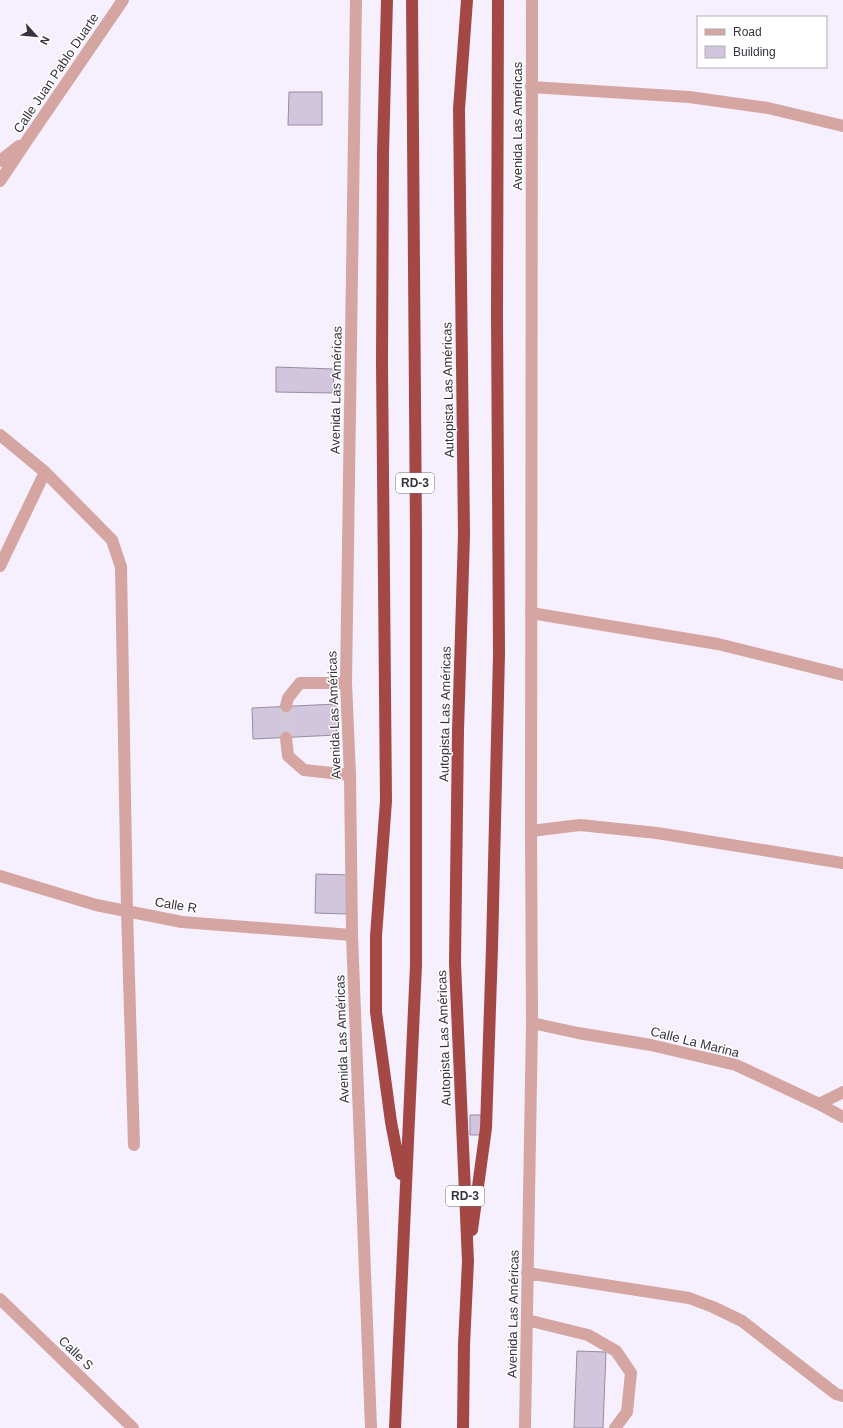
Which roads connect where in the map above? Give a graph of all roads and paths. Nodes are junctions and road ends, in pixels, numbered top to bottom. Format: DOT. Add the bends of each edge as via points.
graph roads {
  1 [pos="123,0"];
  2 [pos="356,0"];
  3 [pos="386,0"];
  4 [pos="412,0"];
  5 [pos="468,0"];
  6 [pos="498,0"];
  7 [pos="532,0"];
  8 [pos="531,87"];
  9 [pos="843,126"];
  10 [pos="28,139"];
  11 [pos="0,161"];
  12 [pos="0,181"];
  13 [pos="0,435"];
  14 [pos="44,472"];
  15 [pos="0,566"];
  16 [pos="531,613"];
  17 [pos="843,675"];
  18 [pos="346,683"];
  19 [pos="286,706"];
  20 [pos="286,738"];
  21 [pos="350,775"];
  22 [pos="531,831"];
  23 [pos="843,863"];
  24 [pos="0,876"];
  25 [pos="127,911"];
  26 [pos="352,935"];
  27 [pos="532,1023"];
  28 [pos="843,1092"];
  29 [pos="819,1104"];
  30 [pos="843,1117"];
  31 [pos="134,1144"];
  32 [pos="405,1195"];
  33 [pos="468,1261"];
  34 [pos="527,1274"];
  35 [pos="0,1299"];
  36 [pos="526,1320"];
  37 [pos="841,1398"];
  38 [pos="133,1428"];
  39 [pos="371,1428"];
  40 [pos="395,1428"];
  41 [pos="463,1428"];
  42 [pos="524,1428"];
  43 [pos="615,1428"];
  1 -- 10 [label="street, Calle Juan Pablo Duarte"];
  2 -- 18 [label="street, Avenida Las Américas"];
  3 -- 32 [label="highway" via="382,347 386,801 376,936 376,1012 391,1122"];
  4 -- 32 [label="highway, Autopista Las Américas / RD-3" via="416,965"];
  5 -- 33 [label="highway, Autopista Las Américas / RD-3" via="459,109 464,535 455,964"];
  6 -- 33 [label="highway" via="499,654 493,932 486,1128"];
  7 -- 8 [label="street, Avenida Las Américas"];
  8 -- 9 [label="street" via="689,97 768,108"];
  8 -- 16 [label="street, Avenida Las Américas"];
  10 -- 11 [label="street"];
  10 -- 12 [label="street, Calle Juan Pablo Duarte"];
  13 -- 14 [label="street"];
  14 -- 15 [label="street"];
  14 -- 25 [label="street" via="112,540 121,567"];
  16 -- 17 [label="street" via="718,644"];
  16 -- 22 [label="street, Avenida Las Américas"];
  18 -- 19 [label="street" via="300,683 288,698"];
  18 -- 21 [label="street, Avenida Las Américas"];
  20 -- 21 [label="street" via="288,756 304,770"];
  21 -- 26 [label="street, Avenida Las Américas"];
  22 -- 23 [label="street" via="580,825 657,833"];
  22 -- 27 [label="street, Avenida Las Américas"];
  24 -- 25 [label="street, Calle R" via="96,905"];
  25 -- 26 [label="street, Calle R" via="182,922"];
  25 -- 31 [label="street"];
  26 -- 39 [label="street, Avenida Las Américas"];
  27 -- 29 [label="street, Calle La Marina" via="651,1045 736,1065"];
  27 -- 34 [label="street, Avenida Las Américas"];
  28 -- 29 [label="street"];
  29 -- 30 [label="street, Calle La Marina"];
  32 -- 40 [label="highway, Autopista Las Américas / RD-3"];
  33 -- 41 [label="highway, Autopista Las Américas / RD-3"];
  34 -- 36 [label="street, Avenida Las Américas"];
  34 -- 37 [label="street" via="689,1298 713,1307 742,1321"];
  35 -- 38 [label="street, Calle S"];
  36 -- 42 [label="street, Avenida Las Américas"];
  36 -- 43 [label="street" via="588,1335 616,1351 631,1373 627,1412"];
}
